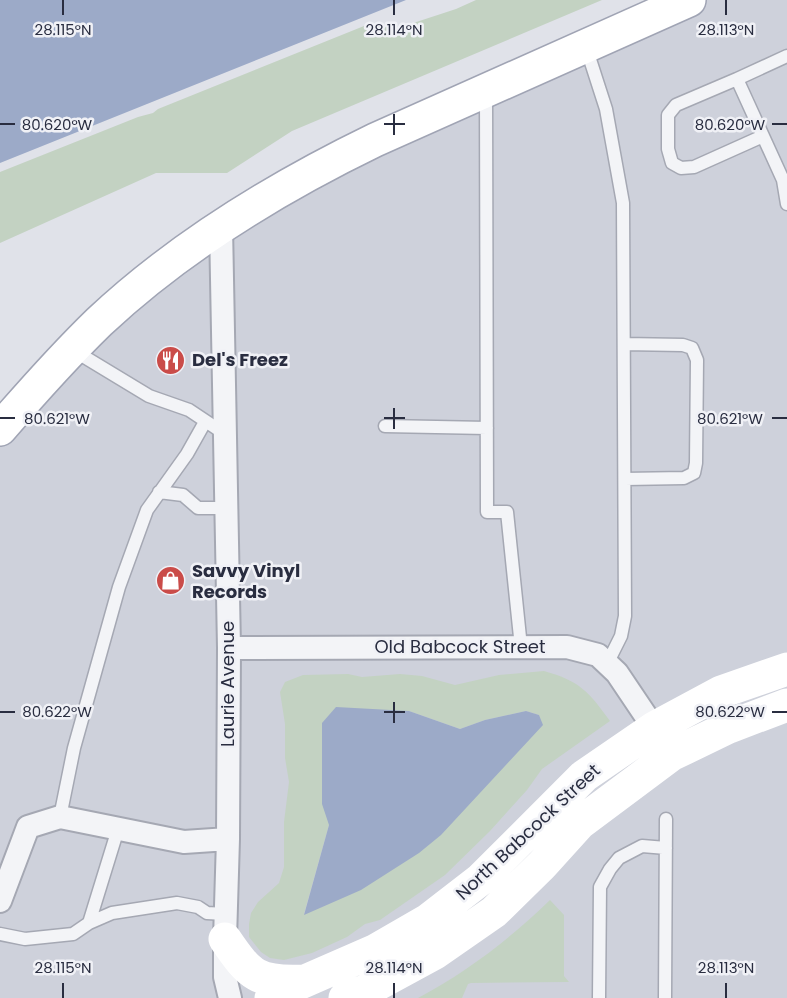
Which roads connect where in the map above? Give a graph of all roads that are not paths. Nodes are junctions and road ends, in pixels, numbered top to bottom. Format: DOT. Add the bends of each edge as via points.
graph roads {
  1 [pos="689,0"];
  2 [pos="585,46"];
  3 [pos="787,56"];
  4 [pos="737,79"];
  5 [pos="486,91"];
  6 [pos="763,136"];
  7 [pos="787,204"];
  8 [pos="221,226"];
  9 [pos="624,344"];
  10 [pos="72,349"];
  11 [pos="205,422"];
  12 [pos="385,426"];
  13 [pos="487,428"];
  14 [pos="0,429"];
  15 [pos="225,434"];
  16 [pos="625,479"];
  17 [pos="159,492"];
  18 [pos="226,508"];
  19 [pos="521,647"];
  20 [pos="229,648"];
  21 [pos="607,664"];
  22 [pos="787,669"];
  23 [pos="787,705"];
  24 [pos="654,728"];
  25 [pos="60,817"];
  26 [pos="666,819"];
  27 [pos="118,828"];
  28 [pos="228,839"];
  29 [pos="666,848"];
  30 [pos="0,901"];
  31 [pos="89,923"];
  32 [pos="225,926"];
  33 [pos="0,934"];
  34 [pos="305,981"];
  35 [pos="230,998"];
  36 [pos="271,998"];
  37 [pos="345,998"];
  38 [pos="599,998"];
  39 [pos="665,998"];
  1 -- 2 [label="main road"];
  2 -- 5 [label="main road"];
  2 -- 9 [label="lane" via="606,109 623,203"];
  3 -- 4 [label="lane"];
  4 -- 6 [label="lane"];
  4 -- 6 [label="lane" via="676,105 668,115 672,163 681,168 694,166"];
  5 -- 8 [label="main road" via="325,165"];
  5 -- 13 [label="lane"];
  6 -- 7 [label="lane" via="783,180"];
  8 -- 10 [label="main road" via="156,273"];
  8 -- 15 [label="street, Laurie Avenue"];
  9 -- 16 [label="lane"];
  9 -- 16 [label="lane" via="683,345 692,348 697,360 694,473 684,478"];
  10 -- 11 [label="lane" via="149,396 189,410"];
  10 -- 14 [label="main road"];
  11 -- 15 [label="lane"];
  11 -- 17 [label="lane"];
  12 -- 13 [label="lane"];
  13 -- 19 [label="lane" via="487,512 507,512"];
  15 -- 18 [label="street, Laurie Avenue"];
  16 -- 21 [label="lane" via="625,616 621,636"];
  17 -- 18 [label="lane" via="183,495 198,508"];
  17 -- 25 [label="lane" via="147,510 119,587 74,748"];
  18 -- 20 [label="street, Laurie Avenue"];
  19 -- 20 [label="street, Old Babcock Street"];
  19 -- 21 [label="street, Old Babcock Street" via="567,647 597,655"];
  20 -- 28 [label="street, Laurie Avenue"];
  21 -- 24 [label="street, Old Babcock Street"];
  22 -- 24 [label="main road, North Babcock Street" via="721,692"];
  23 -- 37 [label="main road, North Babcock Street" via="671,755 580,823 494,912 435,953"];
  24 -- 34 [label="main road, North Babcock Street" via="584,776 481,879 428,920 376,950"];
  25 -- 27 [label="street"];
  25 -- 30 [label="street" via="28,827"];
  26 -- 29 [label="lane"];
  27 -- 28 [label="street" via="184,842"];
  27 -- 31 [label="lane"];
  28 -- 32 [label="street, Laurie Avenue"];
  29 -- 38 [label="lane" via="642,846 619,858 600,887"];
  29 -- 39 [label="lane"];
  31 -- 32 [label="lane" via="112,913 177,903 198,907"];
  31 -- 33 [label="lane" via="73,934 24,939"];
  32 -- 34 [label="main road" via="241,963 258,977 276,982"];
  32 -- 35 [label="street, Laurie Avenue" via="225,977"];
  34 -- 36 [label="main road, North Babcock Street"];
}
